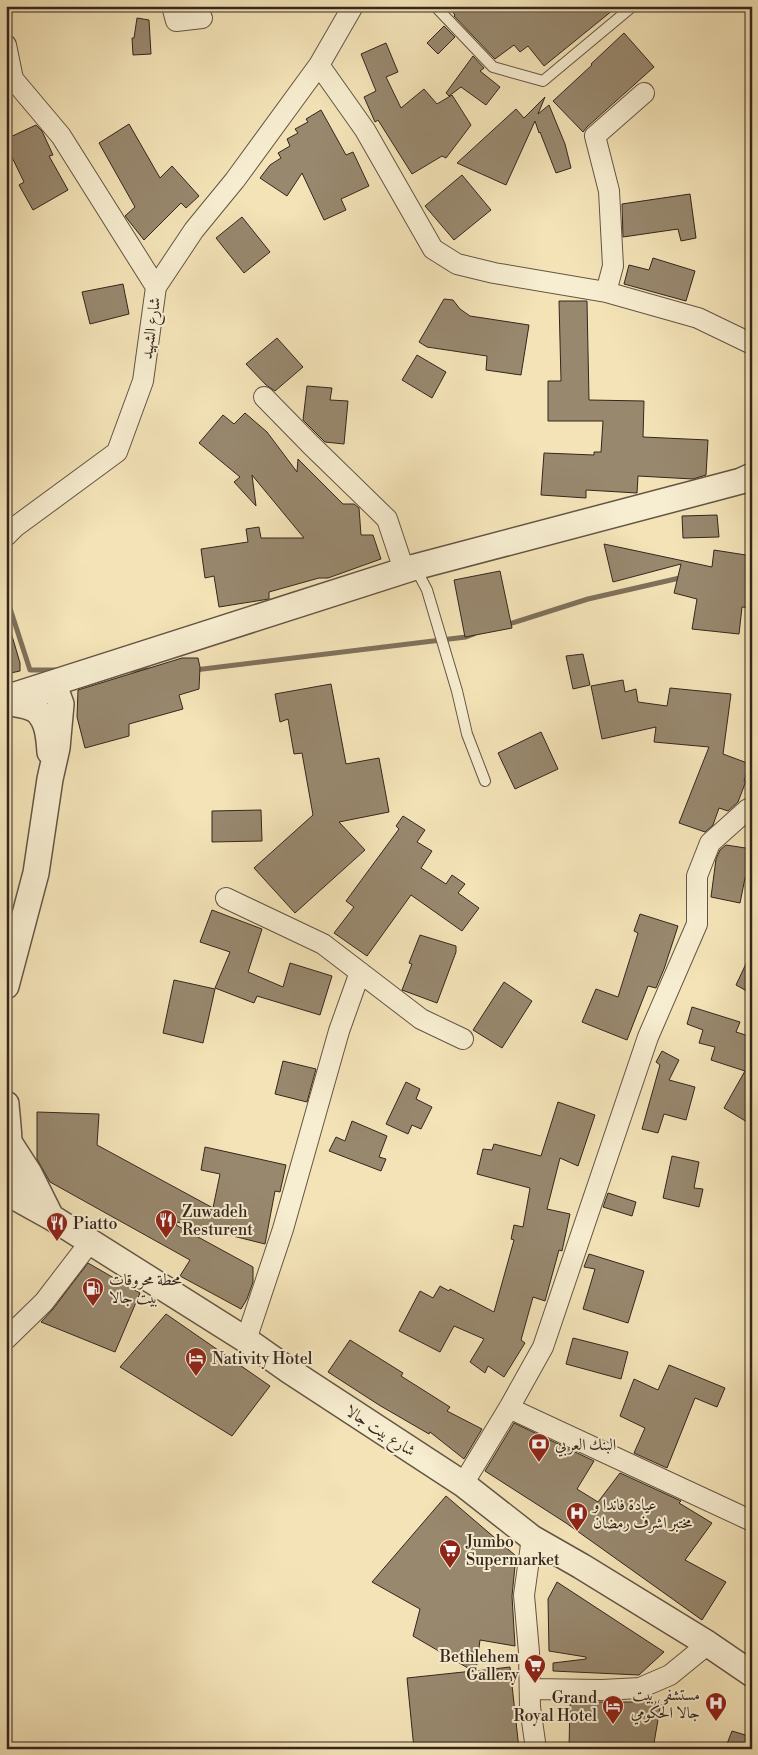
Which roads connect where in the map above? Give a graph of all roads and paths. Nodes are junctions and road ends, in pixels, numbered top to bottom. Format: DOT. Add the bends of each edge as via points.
graph roads {
  1 [pos="172,6"];
  2 [pos="353,6"];
  3 [pos="435,6"];
  4 [pos="632,6"];
  5 [pos="202,18"];
  6 [pos="6,45"];
  7 [pos="320,65"];
  8 [pos="644,93"];
  9 [pos="156,287"];
  10 [pos="606,292"];
  11 [pos="752,344"];
  12 [pos="264,397"];
  13 [pos="752,476"];
  14 [pos="6,536"];
  15 [pos="409,568"];
  16 [pos="82,675"];
  17 [pos="41,688"];
  18 [pos="6,700"];
  19 [pos="61,704"];
  20 [pos="50,779"];
  21 [pos="485,781"];
  22 [pos="748,809"];
  23 [pos="226,898"];
  24 [pos="360,972"];
  25 [pos="6,986"];
  26 [pos="463,1039"];
  27 [pos="6,1104"];
  28 [pos="8,1144"];
  29 [pos="9,1186"];
  30 [pos="51,1217"];
  31 [pos="90,1242"];
  32 [pos="6,1339"];
  33 [pos="246,1340"];
  34 [pos="509,1408"];
  35 [pos="463,1484"];
  36 [pos="752,1521"];
  37 [pos="532,1538"];
  38 [pos="708,1644"];
  39 [pos="752,1674"];
  40 [pos="530,1689"];
  41 [pos="536,1749"];
  1 -- 5 [label="street" via="176,21"];
  2 -- 7 [label="street"];
  3 -- 4 [label="lane" via="493,67 544,81"];
  6 -- 9 [label="street, شارع الشهيد" via="14,79 61,136"];
  7 -- 9 [label="street" via="194,230"];
  7 -- 10 [label="street" via="365,130 432,249 457,264"];
  8 -- 10 [label="street" via="595,136 609,191 613,266"];
  9 -- 14 [label="street, شارع الشهيد" via="142,381 116,452"];
  10 -- 11 [label="street" via="698,318"];
  12 -- 15 [label="street" via="387,519"];
  13 -- 15 [label="street"];
  15 -- 16 [label="street"];
  15 -- 21 [label="lane" via="427,590 467,734"];
  16 -- 17 [label="street"];
  16 -- 19 [label="street"];
  17 -- 18 [label="street"];
  17 -- 19 [label="street" via="57,693"];
  18 -- 20 [label="street" via="36,710 44,721 48,734"];
  19 -- 20 [label="street"];
  20 -- 25 [label="street" via="36,873"];
  22 -- 34 [label="street" via="710,843 697,876 697,924 648,1038 543,1348"];
  23 -- 24 [label="street" via="323,944"];
  24 -- 26 [label="street" via="420,1018"];
  24 -- 33 [label="street" via="339,1031 283,1229"];
  27 -- 28 [label="street"];
  28 -- 29 [label="street"];
  28 -- 30 [label="street" via="29,1173"];
  29 -- 30 [label="street, شارع بيت جالا"];
  30 -- 31 [label="street, شارع بيت جالا"];
  31 -- 32 [label="street" via="44,1302"];
  31 -- 33 [label="street, شارع بيت جالا"];
  33 -- 35 [label="street, شارع بيت جالا"];
  34 -- 35 [label="street"];
  34 -- 36 [label="street"];
  35 -- 37 [label="street, شارع بيت جالا"];
  37 -- 38 [label="street, شارع بيت جالا"];
  37 -- 40 [label="street" via="524,1595"];
  38 -- 39 [label="street, شارع بيت جالا"];
  38 -- 40 [label="street" via="670,1675 640,1688"];
  40 -- 41 [label="street"];
}
